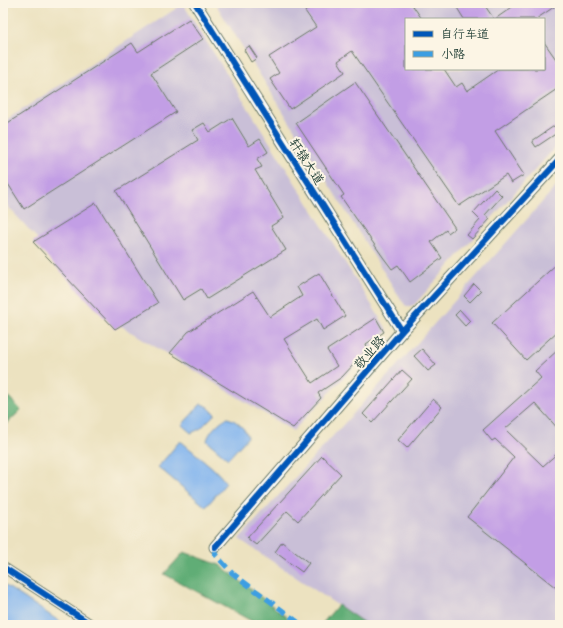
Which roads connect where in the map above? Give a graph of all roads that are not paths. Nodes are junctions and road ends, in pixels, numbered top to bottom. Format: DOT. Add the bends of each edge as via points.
graph roads {
  1 [pos="195,3"];
  2 [pos="560,159"];
  3 [pos="402,331"];
  4 [pos="215,546"];
  5 [pos="3,567"];
  6 [pos="92,625"];
  1 -- 3 [label="street, 轩辕大道"];
  2 -- 3 [label="street, 敬业路"];
  3 -- 4 [label="street, 敬业路"];
  5 -- 6 [label="street"];
}
